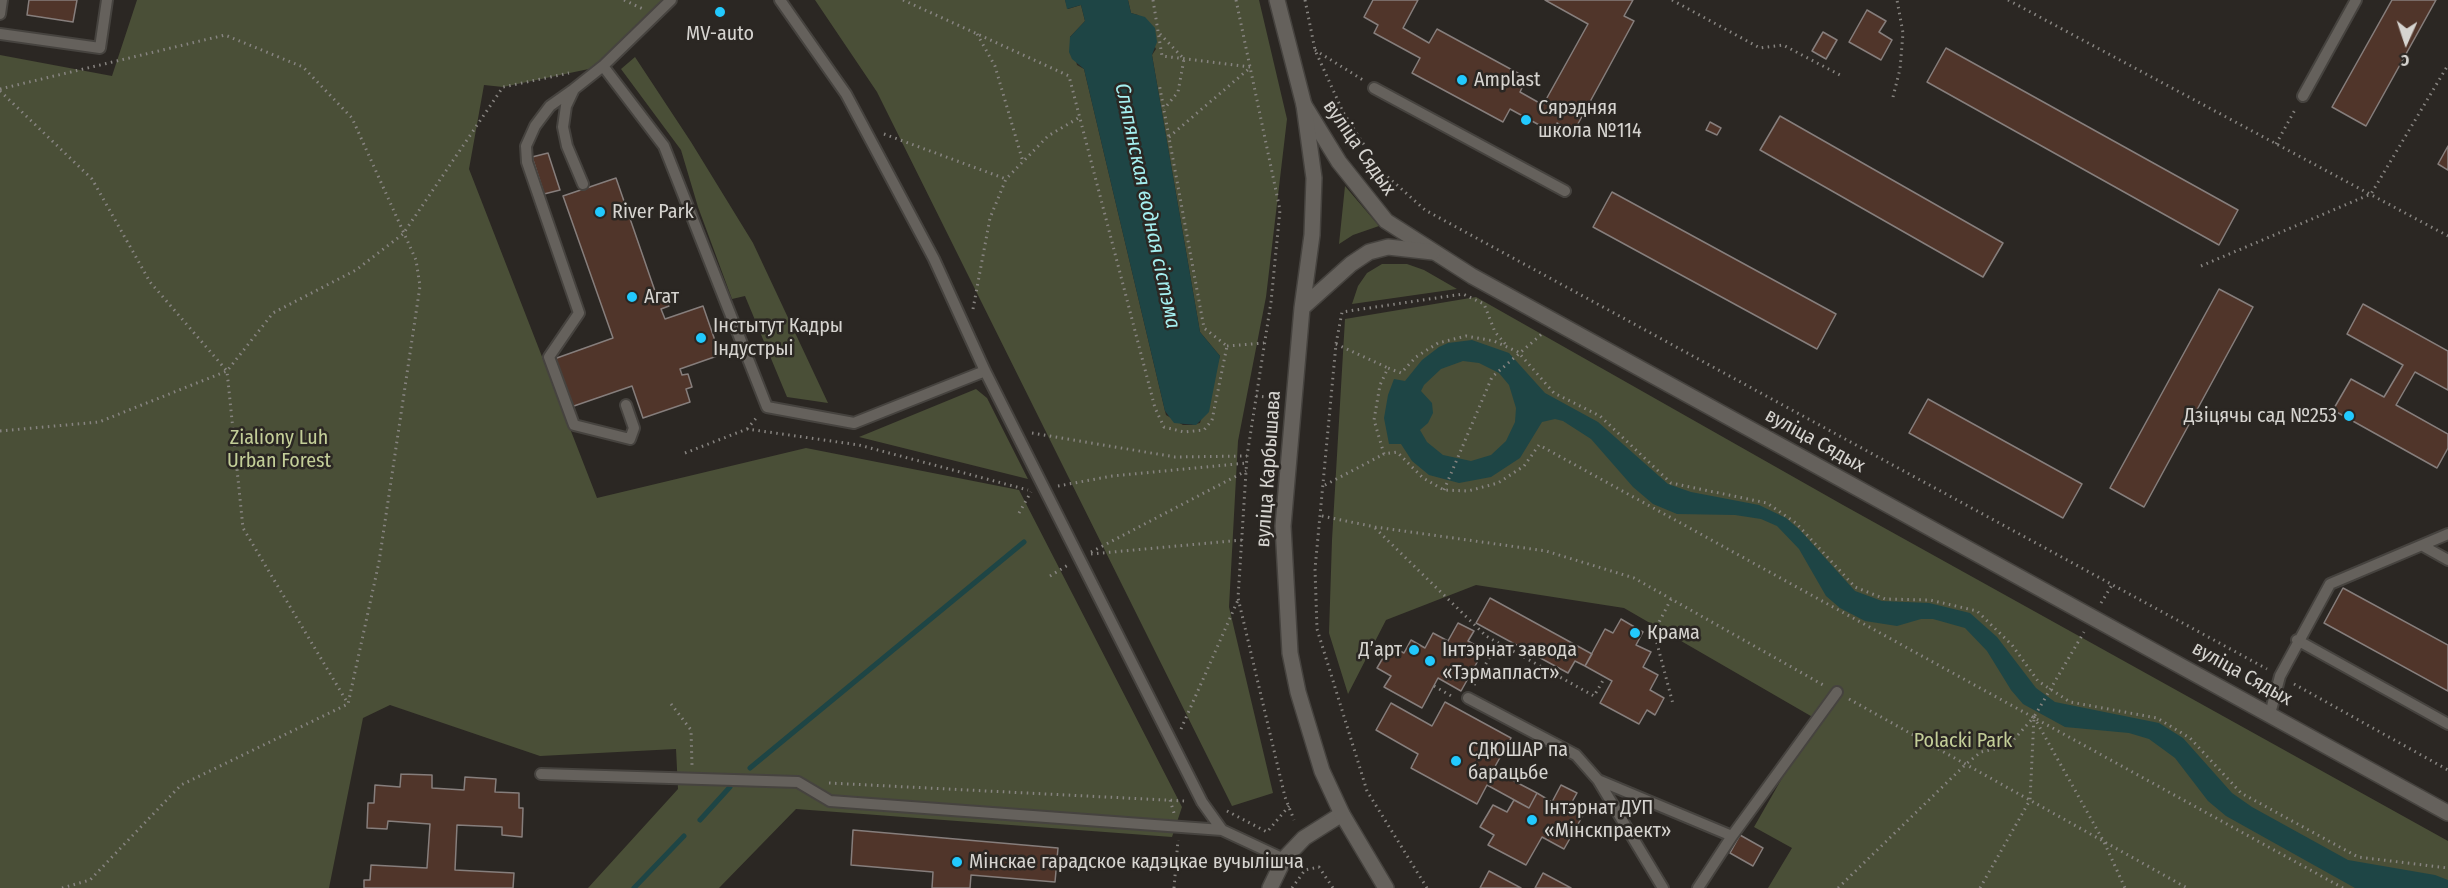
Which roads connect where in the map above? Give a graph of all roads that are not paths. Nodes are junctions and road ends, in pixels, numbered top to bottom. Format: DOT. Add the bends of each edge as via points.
graph roads {
  1 [pos="2,0"];
  2 [pos="107,0"];
  3 [pos="671,0"];
  4 [pos="780,0"];
  5 [pos="1278,0"];
  6 [pos="2356,0"];
  7 [pos="0,14"];
  8 [pos="0,34"];
  9 [pos="603,66"];
  10 [pos="1374,88"];
  11 [pos="574,89"];
  12 [pos="2302,96"];
  13 [pos="1304,105"];
  14 [pos="583,184"];
  15 [pos="1565,191"];
  16 [pos="1433,252"];
  17 [pos="1302,308"];
  18 [pos="985,371"];
  19 [pos="626,405"];
  20 [pos="2448,534"];
  21 [pos="2423,546"];
  22 [pos="2448,560"];
  23 [pos="2297,640"];
  24 [pos="1837,692"];
  25 [pos="1468,698"];
  26 [pos="2271,714"];
  27 [pos="2448,724"];
  28 [pos="541,774"];
  29 [pos="1598,780"];
  30 [pos="2448,813"];
  31 [pos="1342,814"];
  32 [pos="1222,830"];
  33 [pos="1732,836"];
  34 [pos="1284,860"];
  35 [pos="1269,888"];
  36 [pos="1386,888"];
  37 [pos="1663,888"];
  38 [pos="1698,888"];
  1 -- 7 [label="lane"];
  2 -- 8 [label="lane" via="100,48"];
  3 -- 9 [label="lane"];
  4 -- 18 [label="lane" via="846,94 934,259"];
  5 -- 13 [label="street, вуліца Сядых"];
  6 -- 12 [label="lane"];
  9 -- 11 [label="lane"];
  9 -- 18 [label="lane" via="664,146 767,407 854,423"];
  10 -- 15 [label="lane"];
  11 -- 14 [label="lane" via="563,127"];
  11 -- 19 [label="lane" via="550,106 526,146 527,162 579,313 549,357 574,425 630,439 634,428"];
  13 -- 16 [label="street, вуліца Сядых" via="1365,198 1386,221"];
  13 -- 17 [label="street, вуліца Карбышава" via="1314,178 1312,235"];
  16 -- 17 [label="street" via="1388,247 1369,252"];
  16 -- 26 [label="street, вуліца Сядых" via="1508,297"];
  17 -- 31 [label="street, вуліца Карбышава" via="1283,526 1290,653 1309,733"];
  18 -- 32 [label="lane" via="1202,802"];
  20 -- 21 [label="lane"];
  21 -- 22 [label="lane"];
  21 -- 23 [label="lane" via="2330,584"];
  23 -- 26 [label="lane" via="2280,676"];
  23 -- 27 [label="lane"];
  24 -- 33 [label="lane"];
  25 -- 29 [label="lane" via="1576,754"];
  26 -- 30 [label="street, вуліца Сядых"];
  28 -- 32 [label="lane" via="798,782 830,801"];
  29 -- 33 [label="lane"];
  29 -- 37 [label="lane"];
  31 -- 34 [label="street" via="1304,838"];
  31 -- 36 [label="street, вуліца Карбышава"];
  32 -- 34 [label="lane"];
  33 -- 38 [label="lane"];
  34 -- 35 [label="street"];
}
